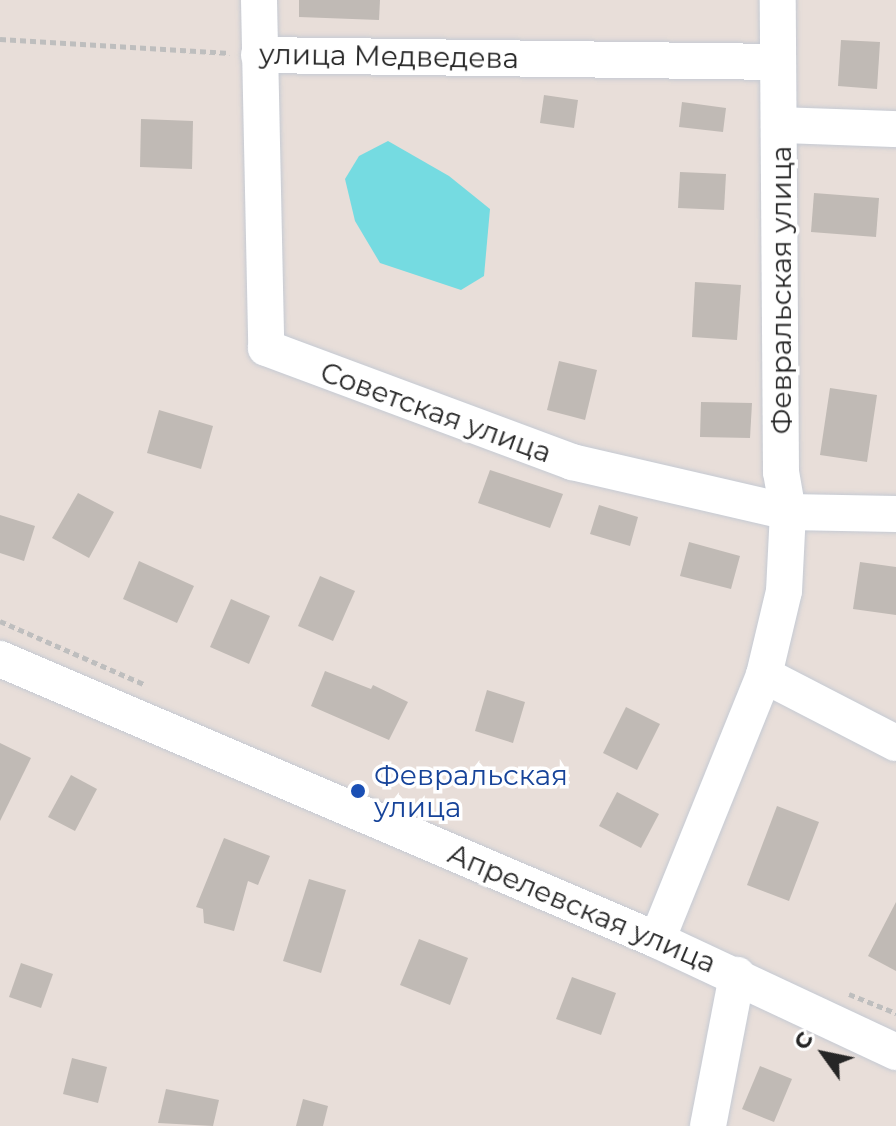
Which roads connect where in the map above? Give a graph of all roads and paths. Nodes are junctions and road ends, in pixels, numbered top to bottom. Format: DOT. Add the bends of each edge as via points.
graph roads {
  1 [pos="259,0"];
  2 [pos="778,0"];
  3 [pos="0,39"];
  4 [pos="259,55"];
  5 [pos="778,62"];
  6 [pos="781,125"];
  7 [pos="896,129"];
  8 [pos="788,512"];
  9 [pos="896,514"];
  10 [pos="0,659"];
  11 [pos="764,675"];
  12 [pos="896,743"];
  13 [pos="657,940"];
  14 [pos="737,975"];
  15 [pos="896,1052"];
  16 [pos="708,1126"];
  1 -- 4 [label="street"];
  2 -- 5 [label="street, Февральская улица"];
  3 -- 4 [label="path, улица Медведева"];
  4 -- 5 [label="street, улица Медведева"];
  4 -- 8 [label="street, Советская улица" via="266,348 572,462"];
  5 -- 6 [label="street, Февральская улица"];
  6 -- 7 [label="street"];
  6 -- 8 [label="street, Февральская улица" via="781,472"];
  8 -- 9 [label="street, Советская улица"];
  8 -- 11 [label="street, Февральская улица" via="784,591"];
  10 -- 13 [label="street, Апрелевская улица"];
  11 -- 12 [label="street"];
  11 -- 13 [label="street, Февральская улица"];
  13 -- 14 [label="street, Апрелевская улица"];
  14 -- 15 [label="street, Апрелевская улица"];
  14 -- 16 [label="street"];
}
